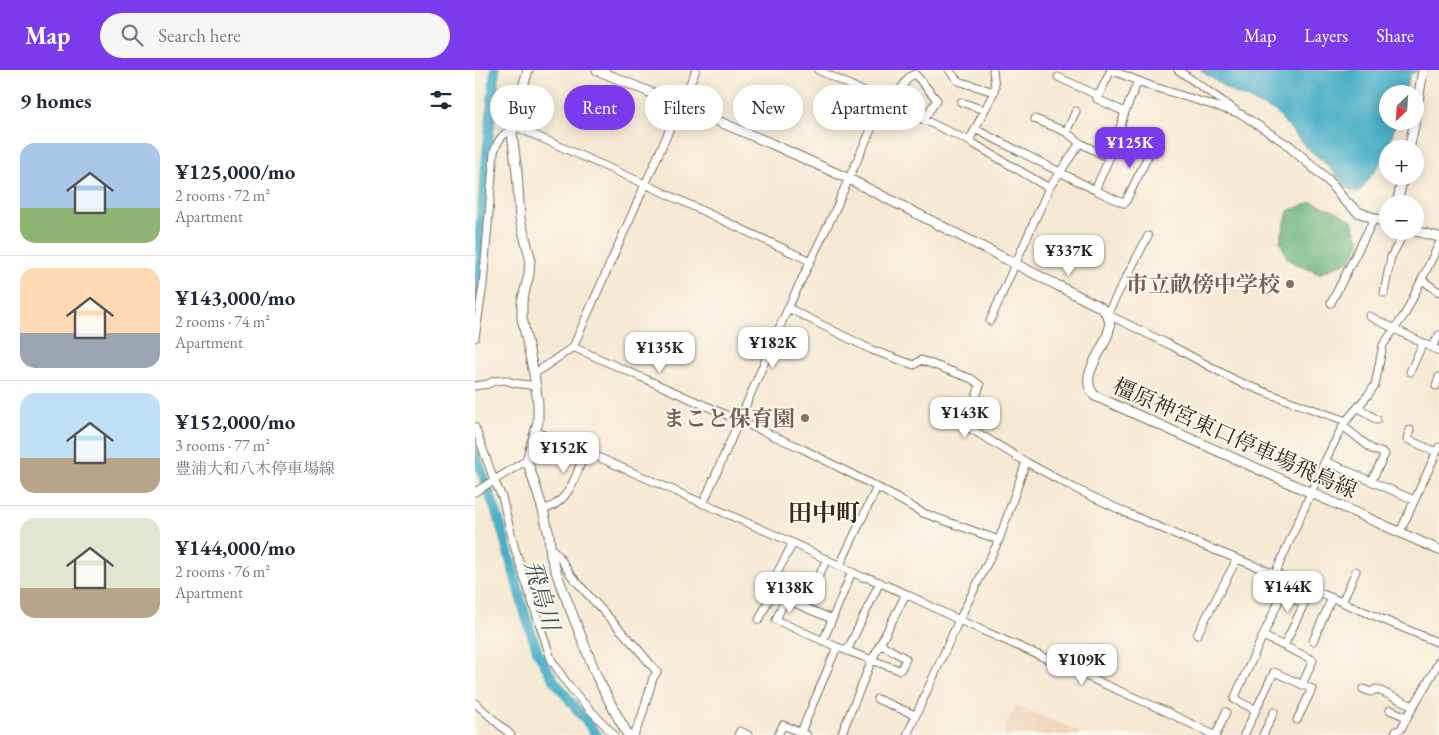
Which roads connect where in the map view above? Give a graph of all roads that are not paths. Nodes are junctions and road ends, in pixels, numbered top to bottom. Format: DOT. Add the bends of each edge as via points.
graph roads {
  1 [pos="528,70"];
  2 [pos="597,70"];
  3 [pos="696,70"];
  4 [pos="818,70"];
  5 [pos="949,70"];
  6 [pos="993,70"];
  7 [pos="1111,70"];
  8 [pos="1178,70"];
  9 [pos="1423,70"];
  10 [pos="1058,77"];
  11 [pos="1138,81"];
  12 [pos="524,85"];
  13 [pos="689,85"];
  14 [pos="849,85"];
  15 [pos="902,85"];
  16 [pos="924,85"];
  17 [pos="1421,85"];
  18 [pos="925,86"];
  19 [pos="645,91"];
  20 [pos="994,92"];
  21 [pos="1099,96"];
  22 [pos="961,102"];
  23 [pos="984,110"];
  24 [pos="1076,111"];
  25 [pos="1125,112"];
  26 [pos="1241,114"];
  27 [pos="925,117"];
  28 [pos="1035,119"];
  29 [pos="925,121"];
  30 [pos="723,125"];
  31 [pos="975,128"];
  32 [pos="509,130"];
  33 [pos="513,130"];
  34 [pos="518,130"];
  35 [pos="669,130"];
  36 [pos="874,130"];
  37 [pos="1119,130"];
  38 [pos="1066,132"];
  39 [pos="969,141"];
  40 [pos="1080,143"];
  41 [pos="1288,145"];
  42 [pos="1109,158"];
  43 [pos="1060,172"];
  44 [pos="849,179"];
  45 [pos="645,184"];
  46 [pos="1049,188"];
  47 [pos="1095,190"];
  48 [pos="1374,219"];
  49 [pos="1379,221"];
  50 [pos="1424,233"];
  51 [pos="1148,236"];
  52 [pos="1439,237"];
  53 [pos="1400,240"];
  54 [pos="1439,244"];
  55 [pos="810,261"];
  56 [pos="1016,264"];
  57 [pos="1422,280"];
  58 [pos="1439,292"];
  59 [pos="1384,293"];
  60 [pos="1331,303"];
  61 [pos="788,308"];
  62 [pos="1107,314"];
  63 [pos="1369,316"];
  64 [pos="990,321"];
  65 [pos="1394,328"];
  66 [pos="1439,335"];
  67 [pos="475,338"];
  68 [pos="1423,342"];
  69 [pos="573,347"];
  70 [pos="1436,349"];
  71 [pos="1409,372"];
  72 [pos="533,374"];
  73 [pos="1439,377"];
  74 [pos="475,386"];
  75 [pos="536,386"];
  76 [pos="1435,386"];
  77 [pos="1358,407"];
  78 [pos="1377,420"];
  79 [pos="738,421"];
  80 [pos="1345,423"];
  81 [pos="475,427"];
  82 [pos="1410,430"];
  83 [pos="536,432"];
  84 [pos="1438,450"];
  85 [pos="587,454"];
  86 [pos="527,460"];
  87 [pos="1325,461"];
  88 [pos="1026,462"];
  89 [pos="1372,480"];
  90 [pos="493,481"];
  91 [pos="877,487"];
  92 [pos="476,492"];
  93 [pos="1312,492"];
  94 [pos="1414,500"];
  95 [pos="703,504"];
  96 [pos="543,510"];
  97 [pos="1400,532"];
  98 [pos="999,540"];
  99 [pos="793,543"];
  100 [pos="551,548"];
  101 [pos="1439,550"];
  102 [pos="827,559"];
  103 [pos="1237,559"];
  104 [pos="840,565"];
  105 [pos="1356,571"];
  106 [pos="852,572"];
  107 [pos="1275,574"];
  108 [pos="880,582"];
  109 [pos="813,588"];
  110 [pos="1311,589"];
  111 [pos="906,594"];
  112 [pos="1332,598"];
  113 [pos="1342,602"];
  114 [pos="1304,604"];
  115 [pos="832,619"];
  116 [pos="759,620"];
  117 [pos="959,620"];
  118 [pos="1197,636"];
  119 [pos="1263,636"];
  120 [pos="823,641"];
  121 [pos="1313,641"];
  122 [pos="1439,643"];
  123 [pos="880,644"];
  124 [pos="1284,646"];
  125 [pos="837,647"];
  126 [pos="847,650"];
  127 [pos="872,660"];
  128 [pos="1439,661"];
  129 [pos="1302,685"];
  130 [pos="1363,688"];
  131 [pos="877,699"];
  132 [pos="475,703"];
  133 [pos="1413,706"];
  134 [pos="1256,710"];
  135 [pos="1390,710"];
  136 [pos="1226,712"];
  137 [pos="1274,712"];
  138 [pos="915,715"];
  139 [pos="1407,717"];
  140 [pos="1297,720"];
  141 [pos="804,734"];
  142 [pos="511,735"];
  143 [pos="614,735"];
  144 [pos="628,735"];
  145 [pos="634,735"];
  146 [pos="738,735"];
  147 [pos="748,735"];
  148 [pos="778,735"];
  149 [pos="841,735"];
  150 [pos="907,735"];
  151 [pos="1215,735"];
  152 [pos="1244,735"];
  153 [pos="1263,735"];
  154 [pos="1394,735"];
  1 -- 12 [label="main road"];
  2 -- 19 [label="main road"];
  3 -- 13 [label="street"];
  4 -- 14 [label="street"];
  5 -- 20 [label="street" via="958,81"];
  6 -- 20 [label="street"];
  7 -- 11 [label="street"];
  7 -- 21 [label="street"];
  8 -- 26 [label="street"];
  9 -- 17 [label="main road"];
  10 -- 21 [label="street"];
  11 -- 25 [label="street"];
  11 -- 26 [label="street"];
  15 -- 16 [label="street" via="915,74"];
  18 -- 27 [label="street" via="937,100"];
  20 -- 23 [label="street"];
  21 -- 25 [label="street" via="1097,99"];
  22 -- 23 [label="street"];
  23 -- 31 [label="street"];
  24 -- 38 [label="street"];
  25 -- 37 [label="street"];
  26 -- 41 [label="street"];
  28 -- 38 [label="street"];
  29 -- 39 [label="street"];
  30 -- 44 [label="main road"];
  31 -- 39 [label="street"];
  31 -- 43 [label="street"];
  32 -- 67 [label="street" via="501,137 494,152 483,285"];
  33 -- 72 [label="main road" via="520,218 529,257 522,318"];
  34 -- 45 [label="street"];
  35 -- 45 [label="street"];
  36 -- 44 [label="street"];
  37 -- 42 [label="street"];
  37 -- 47 [label="street" via="1149,144 1151,150 1125,203"];
  38 -- 40 [label="street"];
  39 -- 46 [label="street"];
  40 -- 42 [label="street"];
  40 -- 43 [label="street"];
  41 -- 48 [label="main road" via="1358,212"];
  42 -- 47 [label="street"];
  43 -- 46 [label="street"];
  43 -- 47 [label="street"];
  44 -- 55 [label="street"];
  44 -- 56 [label="main road"];
  45 -- 55 [label="street"];
  45 -- 69 [label="street"];
  46 -- 56 [label="street"];
  48 -- 49 [label="main road"];
  48 -- 60 [label="street"];
  50 -- 52 [label="main road"];
  51 -- 62 [label="street"];
  53 -- 59 [label="street" via="1391,257"];
  54 -- 57 [label="street"];
  55 -- 61 [label="street"];
  56 -- 62 [label="main road" via="1100,307"];
  56 -- 64 [label="street"];
  57 -- 58 [label="street"];
  57 -- 65 [label="street"];
  61 -- 79 [label="street"];
  61 -- 88 [label="street" via="872,350 914,365 921,360 972,379 980,385 966,426"];
  62 -- 80 [label="street" via="1237,381"];
  62 -- 93 [label="main road, 橿原神宮東口停車場飛鳥線" via="1109,332 1088,377 1089,387 1095,396"];
  63 -- 65 [label="street"];
  65 -- 68 [label="street"];
  65 -- 77 [label="street" via="1383,345 1375,385"];
  66 -- 70 [label="street"];
  68 -- 70 [label="street"];
  68 -- 71 [label="street"];
  69 -- 72 [label="street"];
  69 -- 79 [label="street"];
  72 -- 75 [label="main road"];
  73 -- 76 [label="street"];
  74 -- 75 [label="street" via="505,380"];
  75 -- 83 [label="main road"];
  77 -- 78 [label="street"];
  77 -- 80 [label="street"];
  79 -- 91 [label="street" via="801,448"];
  79 -- 95 [label="street"];
  80 -- 87 [label="street"];
  80 -- 89 [label="street" via="1372,449 1385,454"];
  81 -- 90 [label="street"];
  82 -- 84 [label="street" via="1407,439"];
  83 -- 85 [label="street"];
  83 -- 86 [label="main road"];
  84 -- 94 [label="street"];
  85 -- 95 [label="street"];
  85 -- 96 [label="street" via="569,491 556,505"];
  86 -- 90 [label="street"];
  86 -- 96 [label="main road"];
  87 -- 89 [label="street"];
  87 -- 93 [label="street"];
  88 -- 98 [label="street"];
  88 -- 103 [label="street" via="1129,514"];
  89 -- 94 [label="street"];
  90 -- 92 [label="street"];
  90 -- 143 [label="street" via="502,498 515,550 551,659 571,688"];
  91 -- 98 [label="street" via="923,513"];
  91 -- 104 [label="street"];
  93 -- 97 [label="main road, 橿原神宮東口停車場飛鳥線"];
  93 -- 107 [label="street"];
  94 -- 97 [label="street"];
  95 -- 99 [label="street"];
  96 -- 100 [label="main road"];
  97 -- 101 [label="main road, 橿原神宮東口停車場飛鳥線"];
  98 -- 117 [label="street"];
  99 -- 102 [label="street"];
  99 -- 116 [label="street"];
  100 -- 144 [label="main road" via="559,580 597,677"];
  100 -- 145 [label="street" via="657,672"];
  102 -- 104 [label="street"];
  102 -- 109 [label="street"];
  103 -- 107 [label="street"];
  103 -- 118 [label="street"];
  104 -- 106 [label="street"];
  105 -- 113 [label="street"];
  106 -- 108 [label="street"];
  106 -- 115 [label="street"];
  107 -- 110 [label="street"];
  108 -- 111 [label="street"];
  108 -- 126 [label="street"];
  110 -- 112 [label="street"];
  110 -- 114 [label="street"];
  111 -- 117 [label="street"];
  111 -- 123 [label="street"];
  112 -- 113 [label="street"];
  112 -- 121 [label="street"];
  113 -- 122 [label="street"];
  114 -- 119 [label="street" via="1282,594"];
  114 -- 124 [label="street"];
  115 -- 120 [label="street"];
  115 -- 120 [label="street" via="785,599 775,620"];
  117 -- 138 [label="street"];
  117 -- 151 [label="street"];
  119 -- 124 [label="street"];
  119 -- 134 [label="street" via="1233,700"];
  120 -- 125 [label="street"];
  123 -- 127 [label="street"];
  123 -- 127 [label="street" via="905,658 904,664 899,670"];
  124 -- 129 [label="street" via="1313,660"];
  125 -- 126 [label="street"];
  125 -- 141 [label="street"];
  126 -- 127 [label="street"];
  127 -- 149 [label="street"];
  128 -- 133 [label="street"];
  129 -- 134 [label="street" via="1274,672"];
  129 -- 140 [label="street" via="1312,690"];
  130 -- 133 [label="street" via="1371,692 1377,689"];
  131 -- 138 [label="street"];
  132 -- 142 [label="street"];
  133 -- 139 [label="street"];
  134 -- 152 [label="street"];
  135 -- 139 [label="street"];
  136 -- 151 [label="street"];
  137 -- 153 [label="street"];
  138 -- 150 [label="street"];
  139 -- 154 [label="street"];
  141 -- 148 [label="street" via="783,725"];
  146 -- 147 [label="street" via="739,731"];
}
